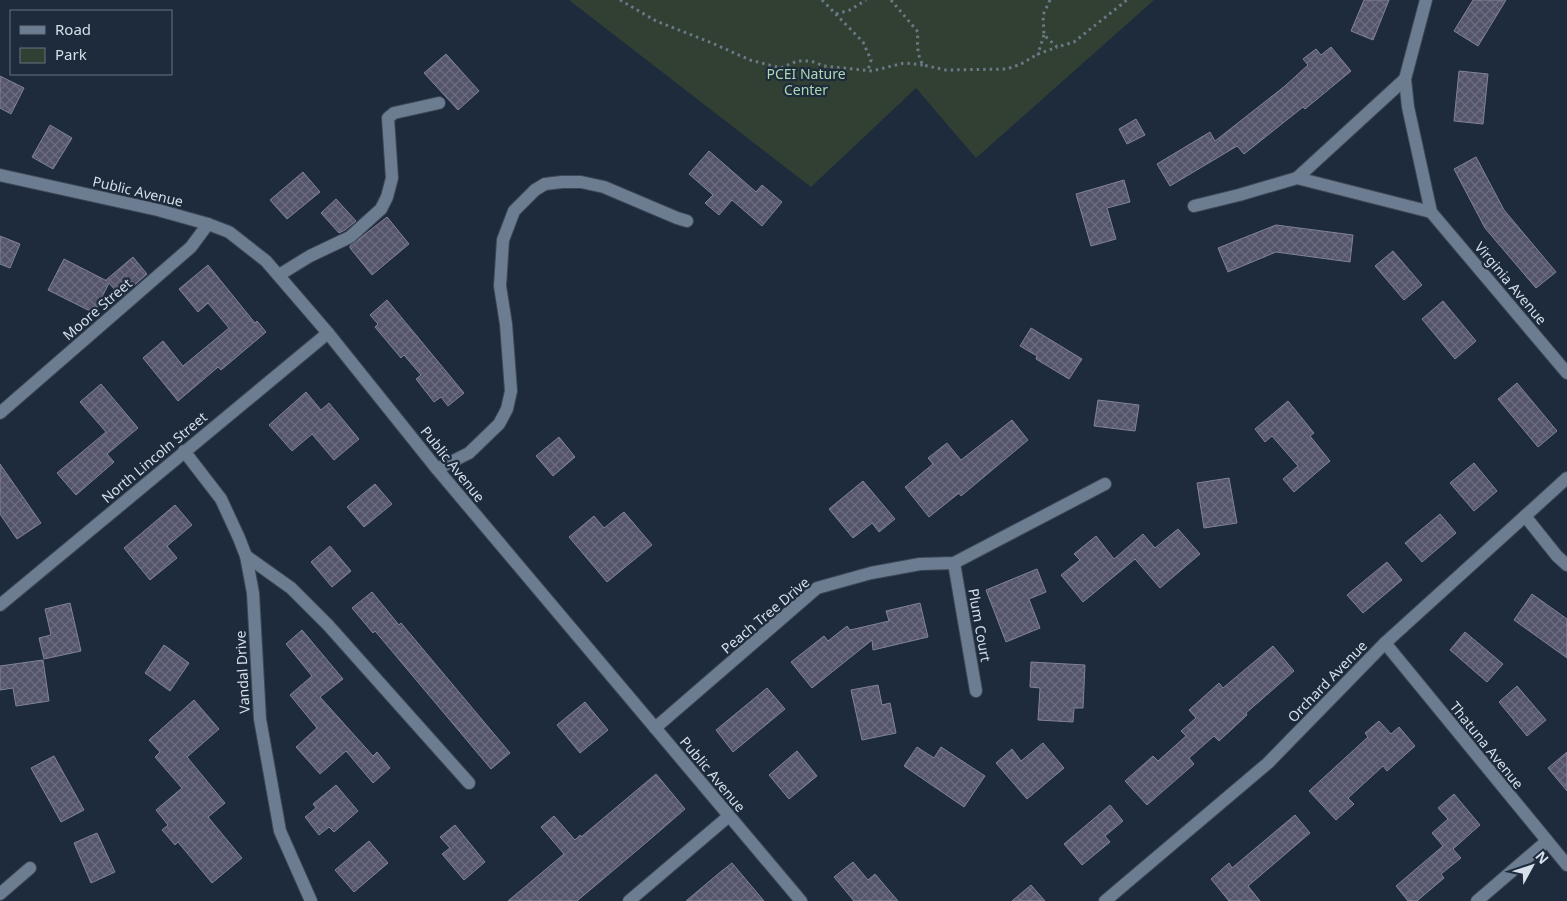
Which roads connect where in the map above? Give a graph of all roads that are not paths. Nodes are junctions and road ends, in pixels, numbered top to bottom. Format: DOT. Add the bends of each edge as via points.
graph roads {
  1 [pos="1426,0"];
  2 [pos="1405,79"];
  3 [pos="439,103"];
  4 [pos="0,175"];
  5 [pos="1297,178"];
  6 [pos="1194,206"];
  7 [pos="1431,212"];
  8 [pos="687,221"];
  9 [pos="208,224"];
  10 [pos="279,275"];
  11 [pos="328,333"];
  12 [pos="1567,373"];
  13 [pos="0,413"];
  14 [pos="184,451"];
  15 [pos="437,469"];
  16 [pos="1567,478"];
  17 [pos="1106,484"];
  18 [pos="1525,516"];
  19 [pos="246,556"];
  20 [pos="954,563"];
  21 [pos="1567,565"];
  22 [pos="0,605"];
  23 [pos="1385,643"];
  24 [pos="976,691"];
  25 [pos="655,728"];
  26 [pos="469,783"];
  27 [pos="729,816"];
  28 [pos="1547,841"];
  29 [pos="1567,865"];
  30 [pos="30,868"];
  31 [pos="0,894"];
  32 [pos="311,901"];
  33 [pos="629,901"];
  34 [pos="800,901"];
  35 [pos="1105,901"];
  36 [pos="1477,901"];
  1 -- 2 [label="street"];
  2 -- 5 [label="street"];
  2 -- 7 [label="street"];
  3 -- 10 [label="street" via="394,113 388,118 392,178 381,209 350,237"];
  4 -- 9 [label="street, Public Avenue"];
  5 -- 6 [label="street"];
  5 -- 7 [label="street"];
  7 -- 12 [label="street, Virginia Avenue"];
  8 -- 15 [label="street" via="604,187 581,182 545,184 535,190 514,211 502,240 500,286 511,391 507,409 499,424 469,453"];
  9 -- 10 [label="street, Public Avenue" via="229,232"];
  9 -- 13 [label="street, Moore Street" via="191,247"];
  10 -- 11 [label="street, Public Avenue"];
  11 -- 14 [label="street, North Lincoln Street"];
  11 -- 15 [label="street, Public Avenue"];
  14 -- 19 [label="street, Vandal Drive" via="221,499"];
  14 -- 22 [label="street, North Lincoln Street"];
  15 -- 25 [label="street, Public Avenue"];
  16 -- 18 [label="street, Orchard Avenue"];
  17 -- 20 [label="street, Peach Tree Drive"];
  18 -- 21 [label="street"];
  18 -- 23 [label="street, Orchard Avenue"];
  19 -- 26 [label="street" via="291,588 316,612"];
  19 -- 32 [label="street, Vandal Drive" via="253,593 260,719 280,831"];
  20 -- 24 [label="street, Plum Court"];
  20 -- 25 [label="street, Peach Tree Drive" via="920,564 870,573 818,588"];
  23 -- 28 [label="street, Thatuna Avenue"];
  23 -- 35 [label="street, Orchard Avenue" via="1268,763"];
  25 -- 27 [label="street, Public Avenue"];
  27 -- 33 [label="street"];
  27 -- 34 [label="street, Public Avenue"];
  28 -- 29 [label="street, Thatuna Avenue"];
  28 -- 36 [label="street"];
  30 -- 31 [label="street"];
}
